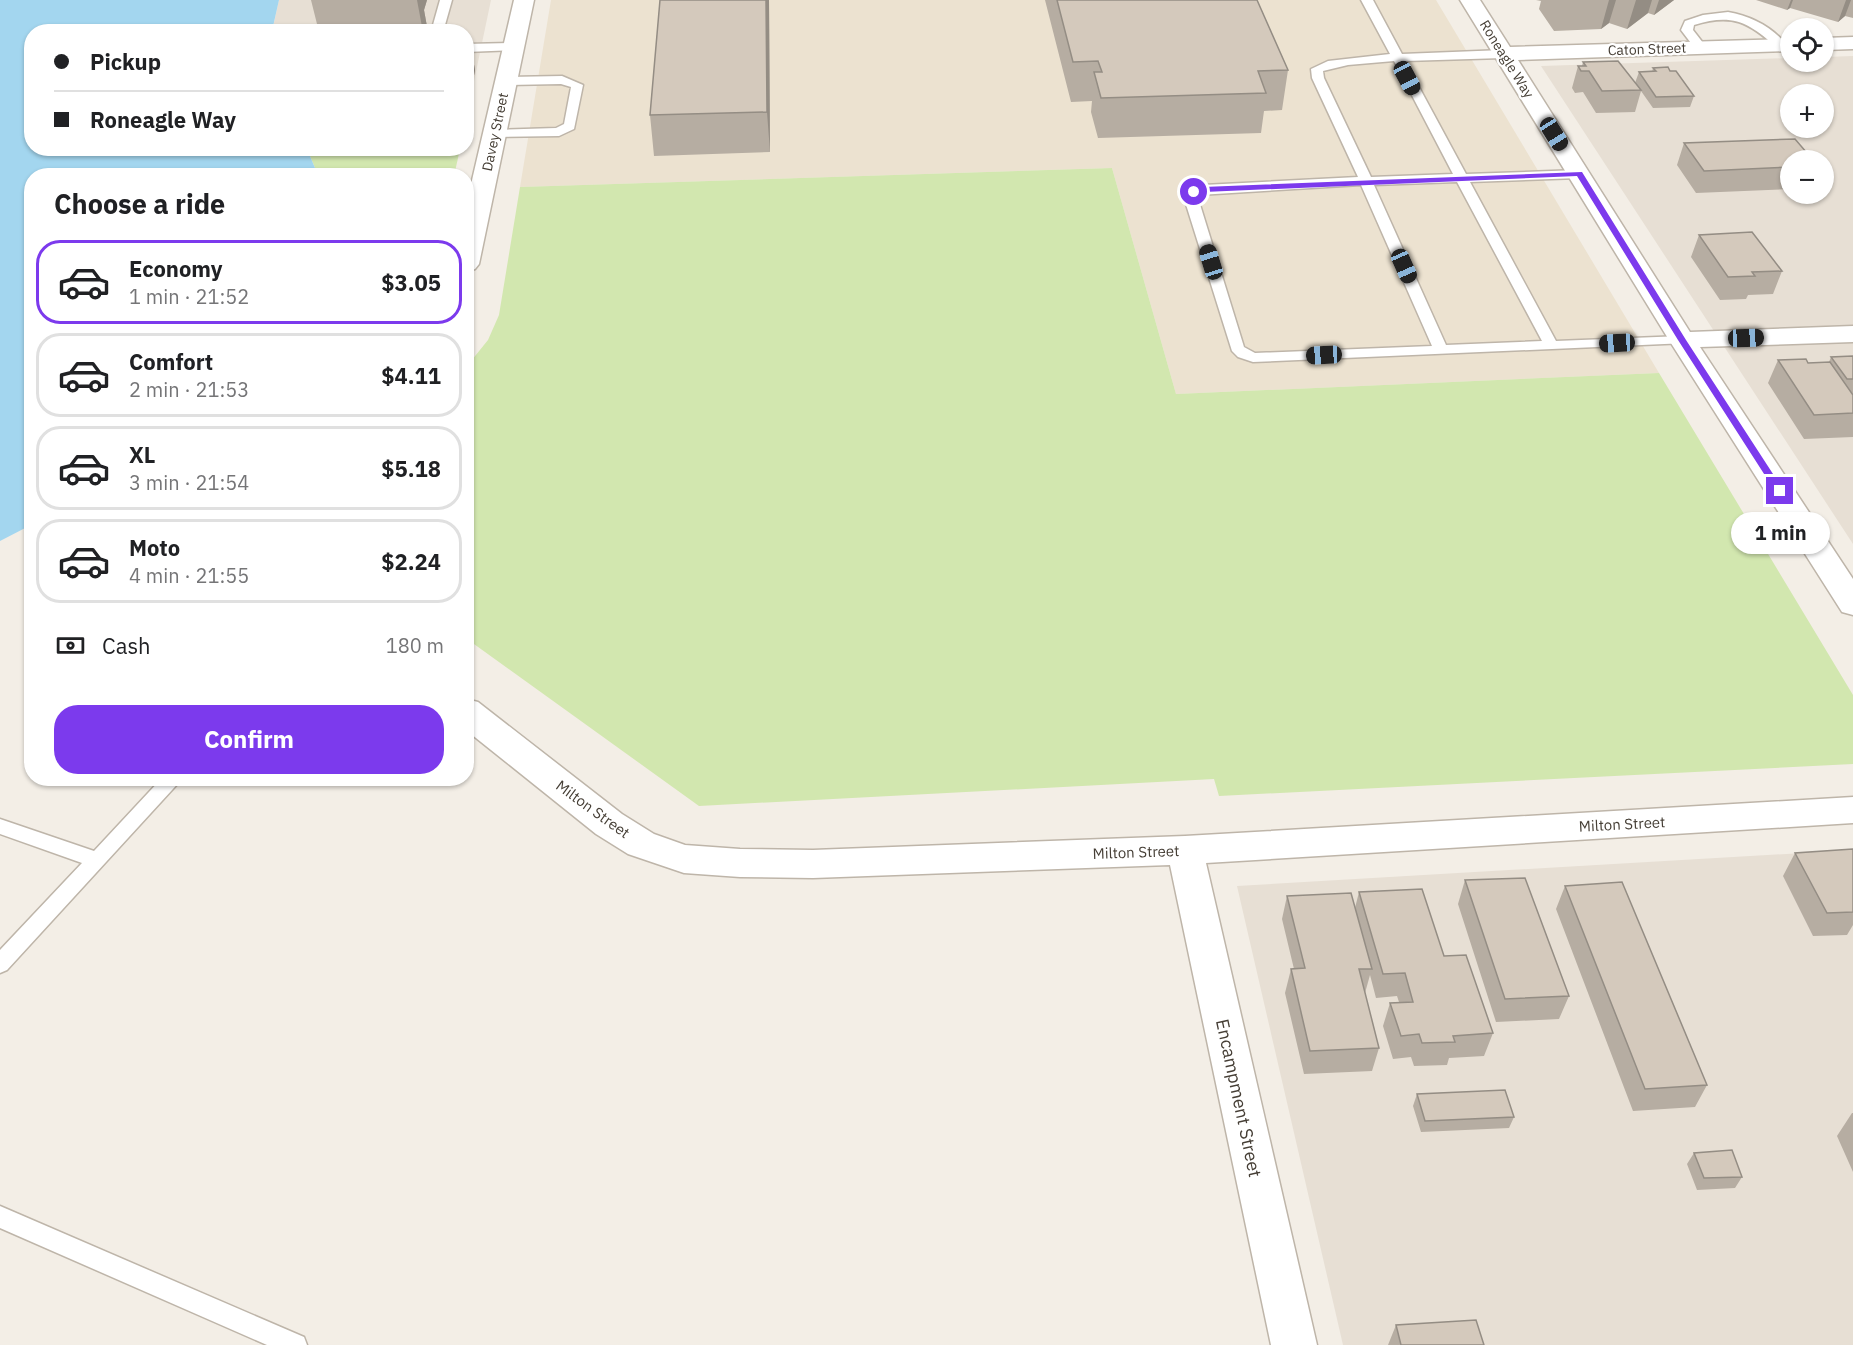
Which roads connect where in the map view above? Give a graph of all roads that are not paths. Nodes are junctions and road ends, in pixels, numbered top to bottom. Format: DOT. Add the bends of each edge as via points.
graph roads {
  1 [pos="446,0"];
  2 [pos="524,0"];
  3 [pos="1367,0"];
  4 [pos="1470,0"];
  5 [pos="439,24"];
  6 [pos="1780,41"];
  7 [pos="1853,43"];
  8 [pos="1834,44"];
  9 [pos="1780,45"];
  10 [pos="514,47"];
  11 [pos="474,48"];
  12 [pos="1701,48"];
  13 [pos="1503,54"];
  14 [pos="1396,58"];
  15 [pos="506,81"];
  16 [pos="495,134"];
  17 [pos="1579,174"];
  18 [pos="1461,178"];
  19 [pos="1366,181"];
  20 [pos="474,228"];
  21 [pos="1853,333"];
  22 [pos="1682,340"];
  23 [pos="1551,345"];
  24 [pos="1442,350"];
  25 [pos="1853,604"];
  26 [pos="474,717"];
  27 [pos="166,786"];
  28 [pos="1853,810"];
  29 [pos="0,826"];
  30 [pos="1185,850"];
  31 [pos="97,860"];
  32 [pos="0,964"];
  33 [pos="0,1217"];
  34 [pos="295,1345"];
  35 [pos="1293,1345"];
  1 -- 5 [label="lane"];
  2 -- 10 [label="street, Davey Street"];
  3 -- 14 [label="lane"];
  4 -- 13 [label="street, Roneagle Way"];
  6 -- 12 [label="lane" via="1752,21 1717,16 1689,23 1687,30"];
  7 -- 8 [label="street"];
  9 -- 12 [label="street, Caton Street"];
  10 -- 11 [label="lane"];
  10 -- 15 [label="street, Davey Street"];
  12 -- 13 [label="street, Caton Street"];
  13 -- 14 [label="lane"];
  13 -- 17 [label="street, Roneagle Way"];
  14 -- 18 [label="lane"];
  14 -- 19 [label="lane" via="1334,62 1317,69"];
  15 -- 16 [label="street, Davey Street"];
  15 -- 16 [label="lane" via="562,80 577,85 570,126 559,132"];
  16 -- 20 [label="street, Davey Street"];
  17 -- 18 [label="lane"];
  17 -- 22 [label="street, Roneagle Way"];
  18 -- 19 [label="lane"];
  18 -- 23 [label="lane"];
  19 -- 24 [label="lane"];
  19 -- 24 [label="lane" via="1194,192 1191,198 1237,348 1253,358"];
  21 -- 22 [label="street"];
  22 -- 23 [label="lane"];
  22 -- 25 [label="street, Roneagle Way"];
  23 -- 24 [label="lane"];
  26 -- 30 [label="street, Milton Street" via="609,824 641,844 684,859 813,864"];
  27 -- 31 [label="lane"];
  28 -- 30 [label="street, Milton Street"];
  29 -- 31 [label="lane"];
  30 -- 35 [label="street, Encampment Street"];
  31 -- 32 [label="lane"];
  33 -- 34 [label="lane"];
}
